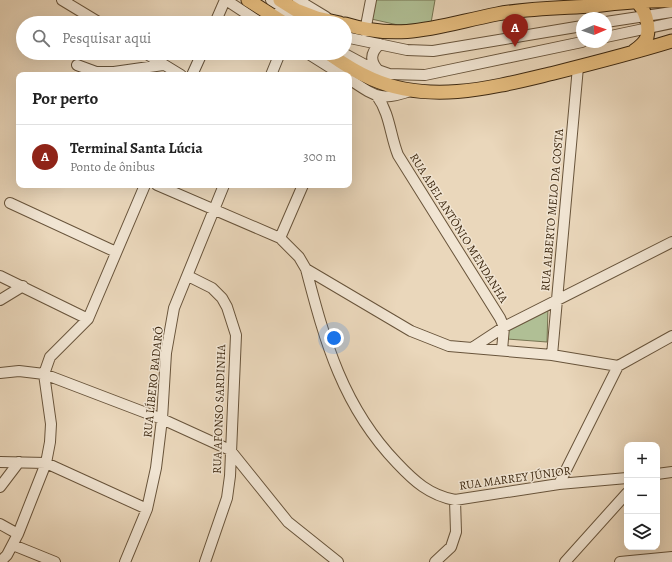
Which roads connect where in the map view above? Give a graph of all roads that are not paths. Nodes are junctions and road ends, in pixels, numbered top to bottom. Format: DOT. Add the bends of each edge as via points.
graph roads {
  1 [pos="62,0"];
  2 [pos="226,0"];
  3 [pos="248,0"];
  4 [pos="258,0"];
  5 [pos="270,0"];
  6 [pos="280,0"];
  7 [pos="298,0"];
  8 [pos="371,0"];
  9 [pos="635,1"];
  10 [pos="672,1"];
  11 [pos="672,12"];
  12 [pos="88,16"];
  13 [pos="218,16"];
  14 [pos="250,16"];
  15 [pos="273,16"];
  16 [pos="283,16"];
  17 [pos="296,16"];
  18 [pos="310,16"];
  19 [pos="327,16"];
  20 [pos="612,22"];
  21 [pos="646,22"];
  22 [pos="672,23"];
  23 [pos="352,27"];
  24 [pos="576,27"];
  25 [pos="365,31"];
  26 [pos="612,35"];
  27 [pos="352,38"];
  28 [pos="672,41"];
  29 [pos="576,43"];
  30 [pos="380,44"];
  31 [pos="632,52"];
  32 [pos="352,57"];
  33 [pos="156,60"];
  34 [pos="199,60"];
  35 [pos="277,60"];
  36 [pos="318,60"];
  37 [pos="339,60"];
  38 [pos="163,64"];
  39 [pos="76,65"];
  40 [pos="578,67"];
  41 [pos="378,70"];
  42 [pos="176,72"];
  43 [pos="193,72"];
  44 [pos="272,72"];
  45 [pos="337,72"];
  46 [pos="352,81"];
  47 [pos="415,90"];
  48 [pos="377,96"];
  49 [pos="398,96"];
  50 [pos="389,119"];
  51 [pos="144,188"];
  52 [pos="164,188"];
  53 [pos="223,188"];
  54 [pos="301,188"];
  55 [pos="10,203"];
  56 [pos="214,208"];
  57 [pos="280,238"];
  58 [pos="672,242"];
  59 [pos="116,252"];
  60 [pos="306,269"];
  61 [pos="0,276"];
  62 [pos="188,276"];
  63 [pos="23,286"];
  64 [pos="0,300"];
  65 [pos="558,301"];
  66 [pos="88,319"];
  67 [pos="504,327"];
  68 [pos="672,336"];
  69 [pos="472,348"];
  70 [pos="502,350"];
  71 [pos="552,355"];
  72 [pos="618,366"];
  73 [pos="0,373"];
  74 [pos="44,374"];
  75 [pos="162,419"];
  76 [pos="230,450"];
  77 [pos="0,462"];
  78 [pos="19,462"];
  79 [pos="46,464"];
  80 [pos="672,472"];
  81 [pos="660,474"];
  82 [pos="624,478"];
  83 [pos="559,484"];
  84 [pos="0,487"];
  85 [pos="624,497"];
  86 [pos="454,500"];
  87 [pos="148,509"];
  88 [pos="0,524"];
  89 [pos="18,534"];
  90 [pos="13,545"];
  91 [pos="672,557"];
  92 [pos="0,562"];
  93 [pos="55,562"];
  94 [pos="125,562"];
  95 [pos="205,562"];
  96 [pos="338,562"];
  97 [pos="436,562"];
  98 [pos="565,562"];
  99 [pos="620,562"];
  1 -- 12 [label="street"];
  2 -- 13 [label="street"];
  2 -- 14 [label="street"];
  3 -- 15 [label="main road"];
  4 -- 16 [label="street"];
  5 -- 17 [label="street"];
  6 -- 18 [label="main road"];
  7 -- 19 [label="street"];
  8 -- 25 [label="street"];
  9 -- 10 [label="main road"];
  9 -- 21 [label="main road" via="642,7"];
  9 -- 25 [label="main road" via="497,14 426,31"];
  11 -- 21 [label="street"];
  20 -- 21 [label="street"];
  21 -- 22 [label="street"];
  21 -- 26 [label="street"];
  21 -- 31 [label="main road" via="645,41"];
  23 -- 25 [label="main road"];
  24 -- 30 [label="street" via="433,51 407,50"];
  27 -- 30 [label="street"];
  28 -- 31 [label="main road"];
  29 -- 41 [label="street" via="425,75 404,75"];
  30 -- 41 [label="street" via="374,49 372,57 373,64"];
  31 -- 40 [label="main road"];
  32 -- 41 [label="street"];
  33 -- 38 [label="street"];
  34 -- 43 [label="street"];
  35 -- 44 [label="street"];
  36 -- 45 [label="street"];
  37 -- 47 [label="main road" via="374,80"];
  38 -- 39 [label="street" via="114,72 96,72"];
  38 -- 42 [label="street"];
  40 -- 47 [label="main road" via="486,89 453,92"];
  40 -- 65 [label="street, RUA ALBERTO MELO DA COSTA"];
  46 -- 48 [label="street"];
  47 -- 49 [label="street"];
  48 -- 49 [label="street"];
  48 -- 50 [label="street, RUA ABEL ANTÔNIO MENDANHA" via="384,105"];
  49 -- 50 [label="street, RUA ABEL ANTÔNIO MENDANHA" via="392,105"];
  50 -- 67 [label="street, RUA ABEL ANTÔNIO MENDANHA" via="398,155"];
  51 -- 59 [label="street"];
  52 -- 56 [label="street"];
  53 -- 56 [label="street, RUA LÍBERO BADARÓ"];
  54 -- 57 [label="street"];
  55 -- 59 [label="street"];
  56 -- 57 [label="street"];
  56 -- 62 [label="street, RUA LÍBERO BADARÓ"];
  57 -- 60 [label="street" via="299,257"];
  58 -- 65 [label="street"];
  59 -- 66 [label="street"];
  60 -- 69 [label="street" via="411,331 449,346"];
  60 -- 86 [label="street, RUA MARREY JÚNIOR" via="328,348 354,407 373,436 416,483 440,497"];
  61 -- 63 [label="street"];
  62 -- 75 [label="street, RUA LÍBERO BADARÓ" via="174,308 166,353"];
  62 -- 76 [label="street, RUA AFONSO SARDINHA" via="212,288 228,308 236,335"];
  63 -- 64 [label="street"];
  63 -- 66 [label="street"];
  65 -- 67 [label="street"];
  65 -- 71 [label="street, RUA ALBERTO MELO DA COSTA"];
  66 -- 74 [label="street" via="50,357"];
  67 -- 69 [label="street"];
  67 -- 70 [label="street"];
  68 -- 72 [label="street"];
  69 -- 70 [label="street"];
  70 -- 71 [label="street"];
  71 -- 72 [label="street"];
  72 -- 83 [label="street"];
  73 -- 74 [label="street"];
  74 -- 75 [label="street"];
  74 -- 79 [label="street" via="51,424"];
  75 -- 76 [label="street"];
  75 -- 87 [label="street, RUA LÍBERO BADARÓ"];
  76 -- 95 [label="street, RUA AFONSO SARDINHA" via="227,498"];
  76 -- 96 [label="street" via="288,522"];
  77 -- 78 [label="street"];
  78 -- 79 [label="street"];
  78 -- 84 [label="street"];
  79 -- 87 [label="street"];
  79 -- 89 [label="street"];
  80 -- 81 [label="street"];
  82 -- 83 [label="street, RUA MARREY JÚNIOR"];
  83 -- 86 [label="street, RUA MARREY JÚNIOR"];
  85 -- 98 [label="street"];
  86 -- 97 [label="street" via="456,532 451,547"];
  87 -- 94 [label="street, RUA LÍBERO BADARÓ"];
  88 -- 89 [label="street"];
  89 -- 90 [label="street"];
  90 -- 92 [label="street"];
  90 -- 93 [label="street"];
  91 -- 99 [label="street"];
}
